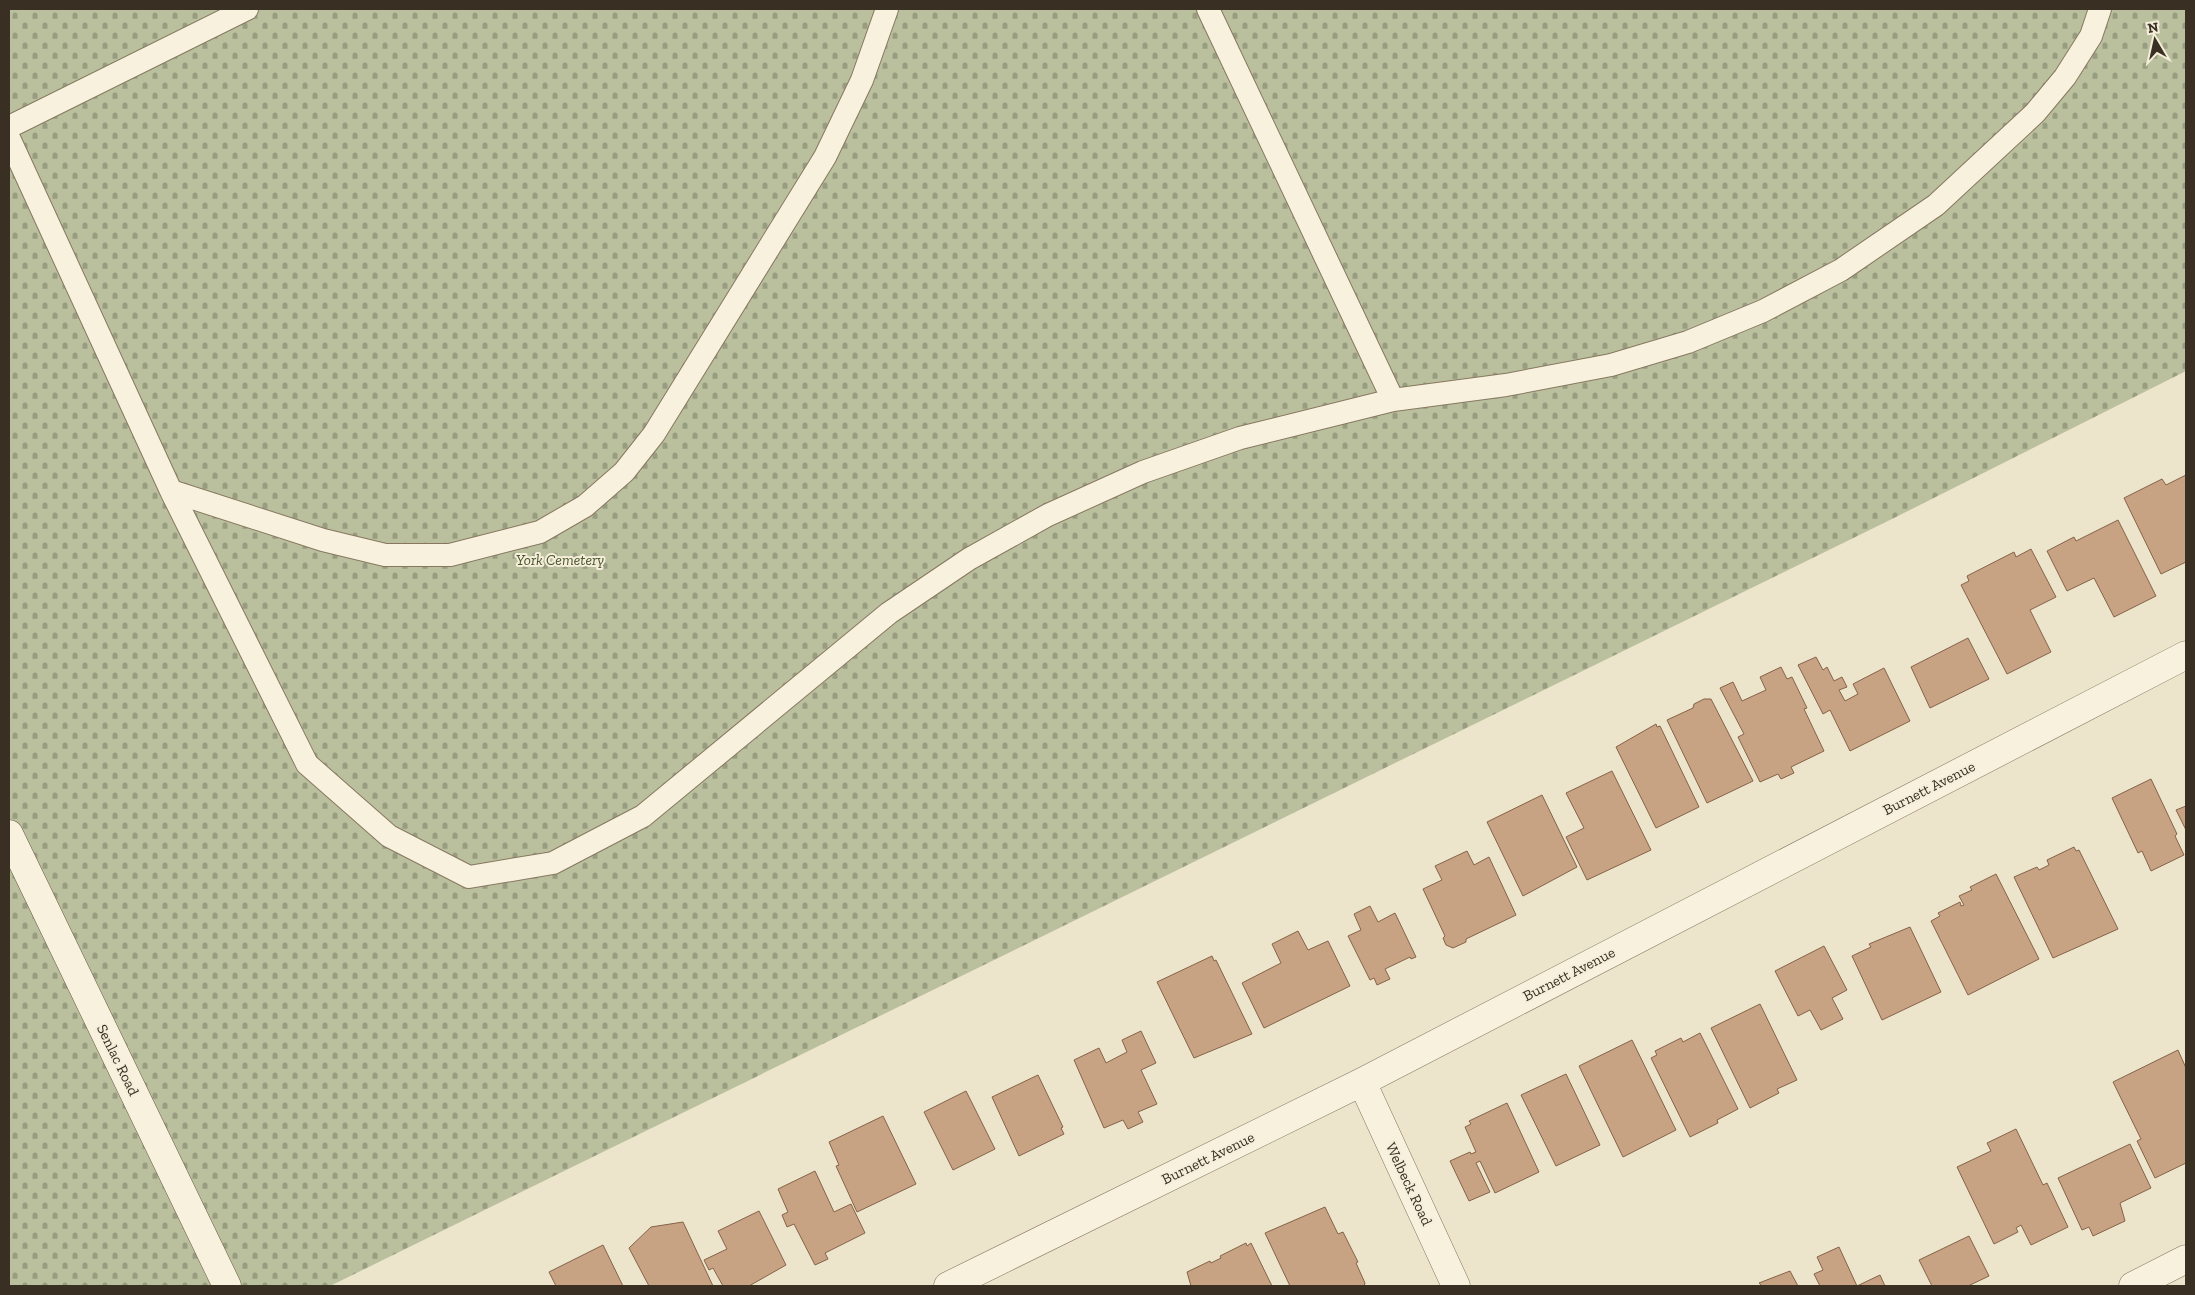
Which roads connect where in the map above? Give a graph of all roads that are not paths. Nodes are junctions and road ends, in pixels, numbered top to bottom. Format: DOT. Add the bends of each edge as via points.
graph roads {
  1 [pos="247,9"];
  2 [pos="887,9"];
  3 [pos="1208,9"];
  4 [pos="2100,9"];
  5 [pos="9,126"];
  6 [pos="9,138"];
  7 [pos="1393,400"];
  8 [pos="171,491"];
  9 [pos="2186,655"];
  10 [pos="9,834"];
  11 [pos="1362,1082"];
  12 [pos="2186,1258"];
  13 [pos="227,1286"];
  14 [pos="948,1286"];
  15 [pos="1456,1286"];
  16 [pos="2133,1286"];
  1 -- 5 [label="lane"];
  2 -- 8 [label="lane" via="862,80 825,157 654,434 624,472 585,506 540,532 496,545 450,555 385,555 323,540"];
  3 -- 7 [label="lane"];
  4 -- 7 [label="lane" via="2091,36 2065,77 2036,113 1936,204 1841,270 1764,311 1688,342 1611,365 1506,385"];
  6 -- 8 [label="lane"];
  7 -- 8 [label="lane" via="1240,438 1144,472 1048,515 969,558 888,613 643,816 553,863 469,877 389,836 308,764"];
  9 -- 11 [label="street, Burnett Avenue"];
  10 -- 13 [label="street, Senlac Road"];
  11 -- 14 [label="street, Burnett Avenue"];
  11 -- 15 [label="street, Welbeck Road"];
  12 -- 16 [label="street"];
}
